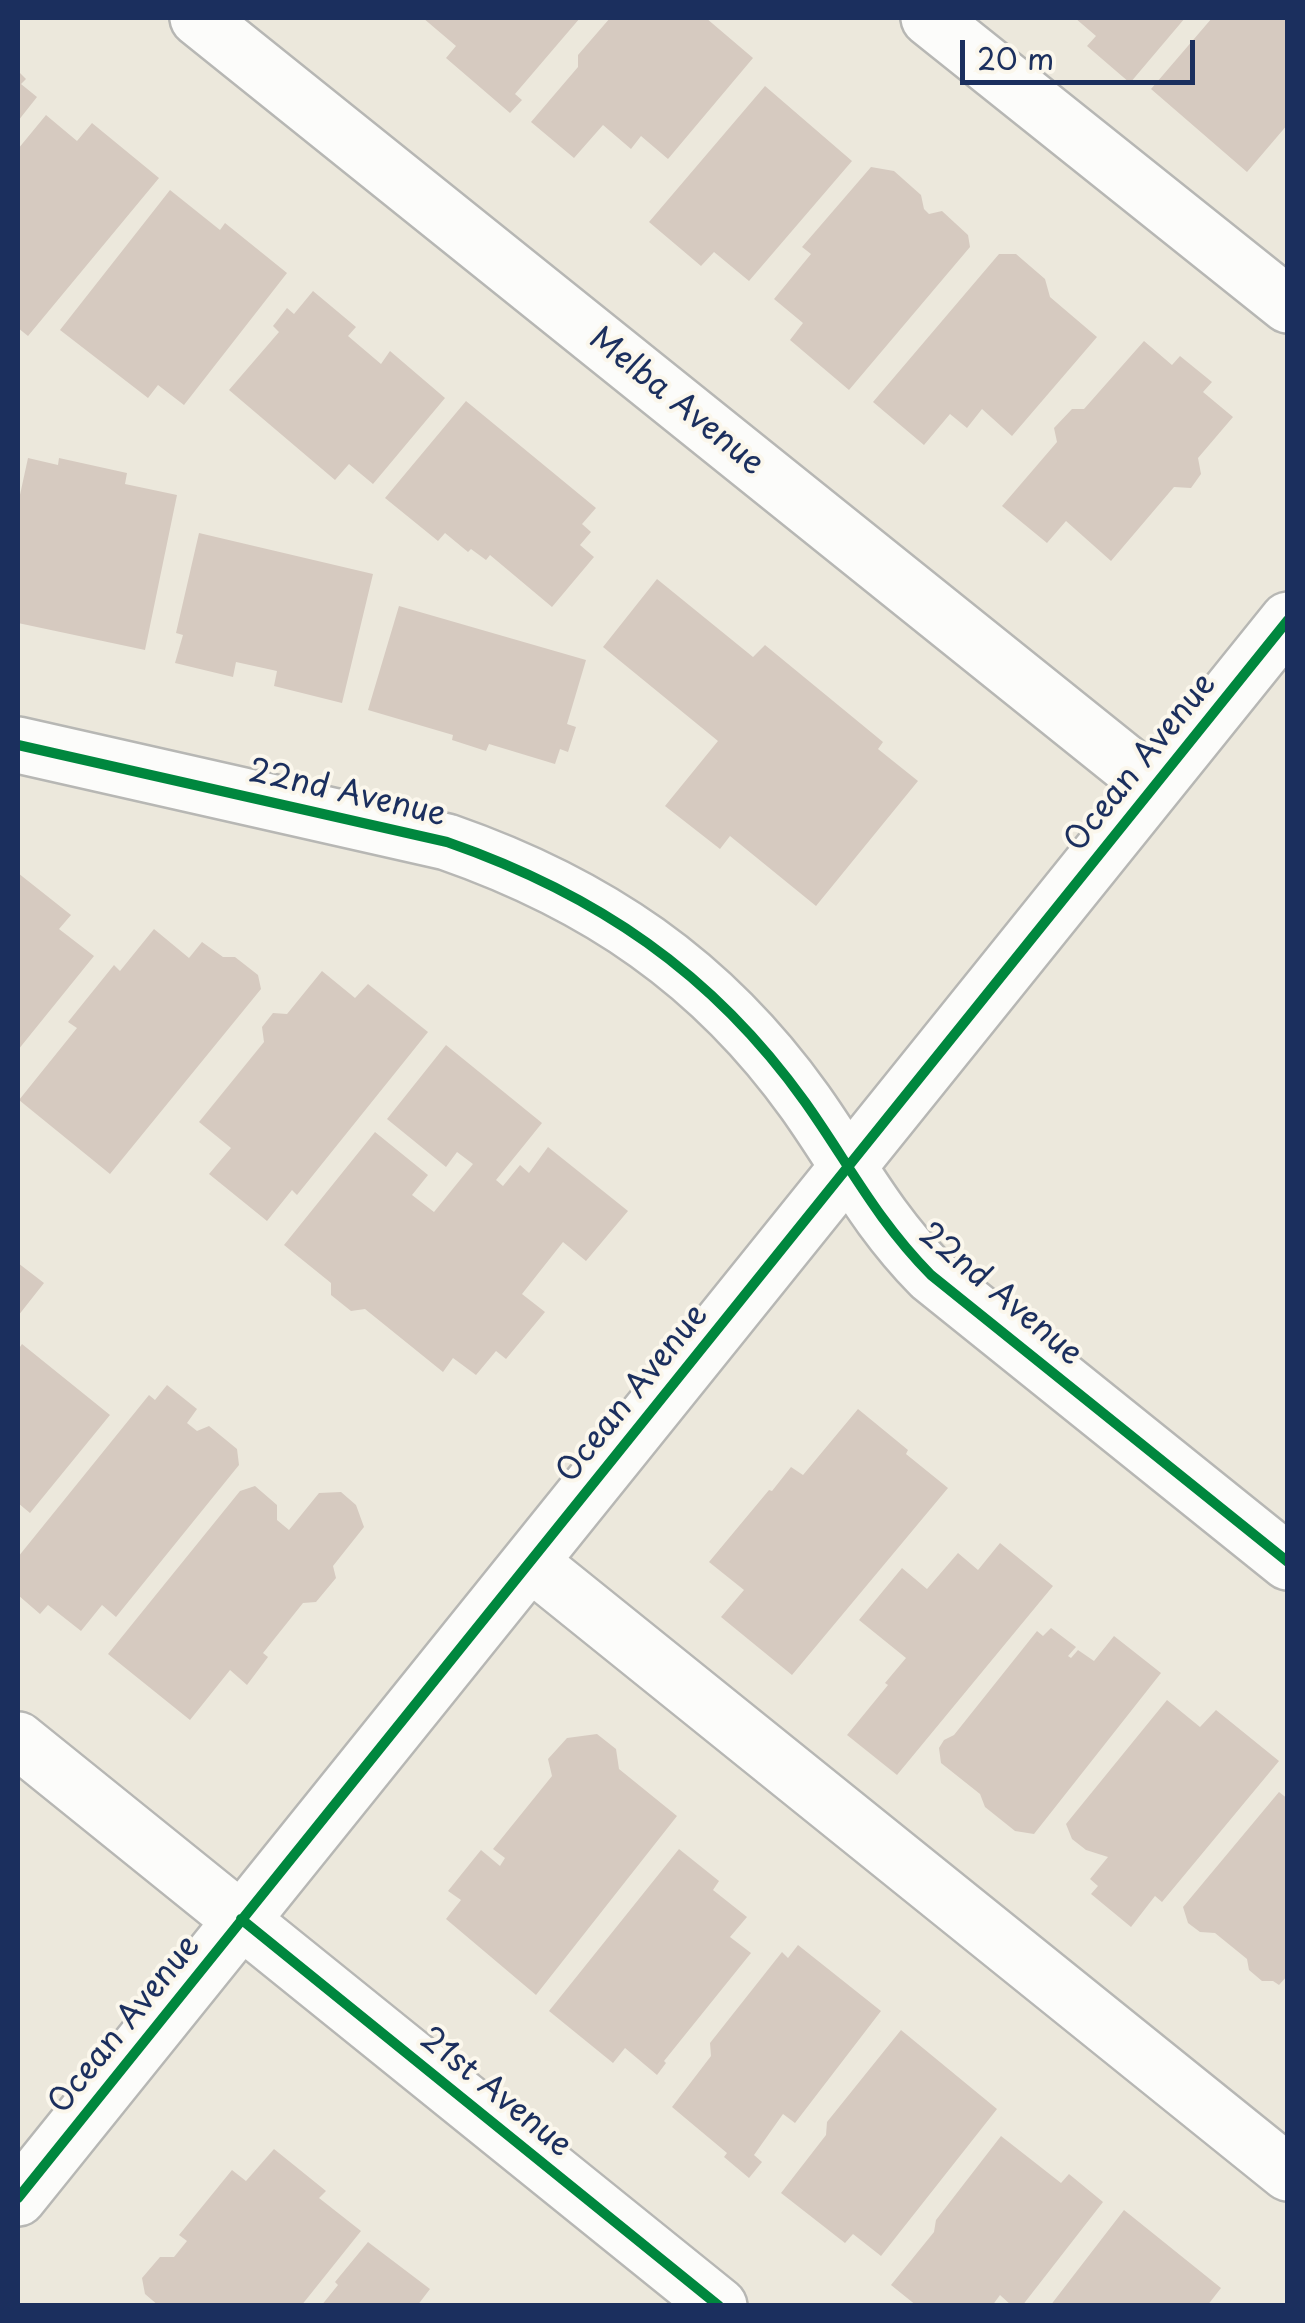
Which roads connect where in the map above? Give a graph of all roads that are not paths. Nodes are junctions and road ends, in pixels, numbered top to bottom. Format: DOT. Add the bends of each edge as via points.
graph roads {
  1 [pos="198,18"];
  2 [pos="929,18"];
  3 [pos="1288,306"];
  4 [pos="1288,620"];
  5 [pos="18,744"];
  6 [pos="1154,786"];
  7 [pos="846,1168"];
  8 [pos="530,1562"];
  9 [pos="1288,1562"];
  10 [pos="18,1740"];
  11 [pos="241,1920"];
  12 [pos="1288,2174"];
  13 [pos="18,2198"];
  14 [pos="719,2306"];
  1 -- 6 [label="street, Melba Avenue"];
  2 -- 3 [label="street"];
  4 -- 6 [label="street, Ocean Avenue"];
  5 -- 7 [label="street, 22nd Avenue" via="446,842 567,892 674,960 725,1006 788,1080"];
  6 -- 7 [label="street, Ocean Avenue"];
  7 -- 8 [label="street, Ocean Avenue"];
  7 -- 9 [label="street, 22nd Avenue" via="930,1275"];
  8 -- 11 [label="street, Ocean Avenue"];
  8 -- 12 [label="street"];
  10 -- 11 [label="street, 21st Avenue"];
  11 -- 13 [label="street, Ocean Avenue"];
  11 -- 14 [label="street, 21st Avenue"];
}
